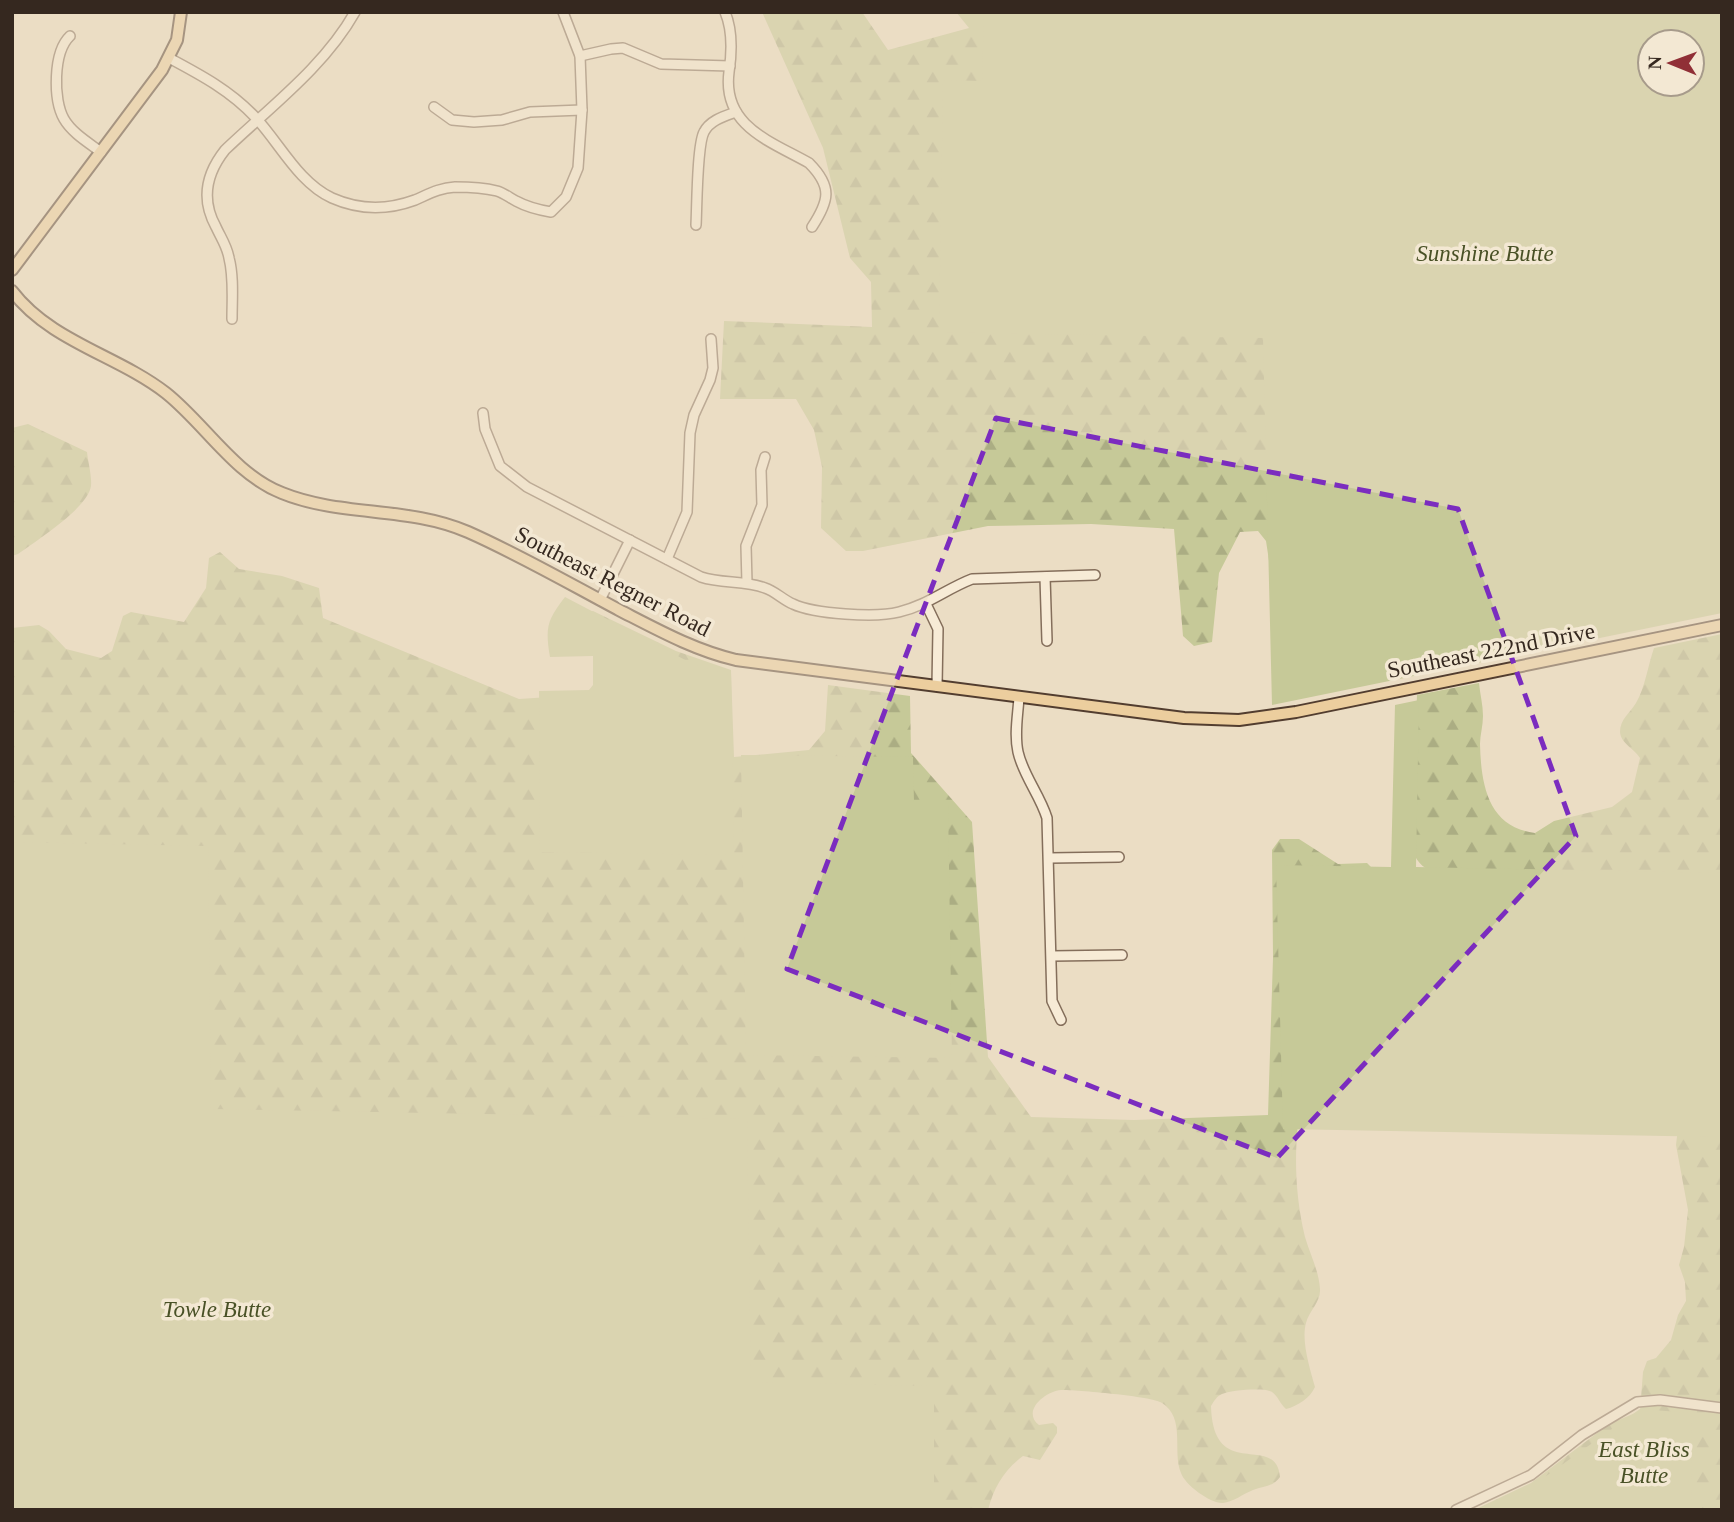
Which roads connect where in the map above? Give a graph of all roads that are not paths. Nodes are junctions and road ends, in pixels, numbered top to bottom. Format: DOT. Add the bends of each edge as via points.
graph roads {
  1 [pos="181,12"];
  2 [pos="355,12"];
  3 [pos="563,12"];
  4 [pos="724,12"];
  5 [pos="70,36"];
  6 [pos="580,56"];
  7 [pos="169,58"];
  8 [pos="730,66"];
  9 [pos="434,107"];
  10 [pos="582,110"];
  11 [pos="736,112"];
  12 [pos="257,119"];
  13 [pos="101,152"];
  14 [pos="696,225"];
  15 [pos="812,227"];
  16 [pos="12,270"];
  17 [pos="12,291"];
  18 [pos="232,319"];
  19 [pos="711,339"];
  20 [pos="483,413"];
  21 [pos="765,457"];
  22 [pos="630,540"];
  23 [pos="667,559"];
  24 [pos="1095,575"];
  25 [pos="1045,577"];
  26 [pos="747,583"];
  27 [pos="600,600"];
  28 [pos="926,604"];
  29 [pos="1722,625"];
  30 [pos="1047,641"];
  31 [pos="937,686"];
  32 [pos="1019,697"];
  33 [pos="1269,717"];
  34 [pos="1119,857"];
  35 [pos="1050,858"];
  36 [pos="1052,956"];
  37 [pos="1122,956"];
  38 [pos="1061,1020"];
  39 [pos="1722,1408"];
  40 [pos="1457,1510"];
  1 -- 7 [label="main road"];
  2 -- 12 [label="street" via="322,59"];
  3 -- 6 [label="street"];
  4 -- 8 [label="street" via="730,24"];
  5 -- 13 [label="street" via="58,58 60,109 75,132"];
  6 -- 8 [label="street" via="622,48 661,64"];
  6 -- 10 [label="street"];
  7 -- 12 [label="street" via="223,89"];
  7 -- 13 [label="main road"];
  8 -- 11 [label="street" via="728,90"];
  9 -- 10 [label="street" via="452,120 474,122 530,112"];
  10 -- 12 [label="street" via="578,168 566,197 551,212 499,191 455,187 378,208 352,206 314,188"];
  11 -- 14 [label="street" via="716,119 704,132"];
  11 -- 15 [label="street" via="747,127 816,170 827,199"];
  12 -- 18 [label="street" via="216,162 207,190 208,210 229,257"];
  13 -- 16 [label="main road"];
  17 -- 27 [label="main road, Southeast Regner Road" via="58,332 167,394 239,464 271,488 311,502 454,526"];
  19 -- 23 [label="street" via="713,368 690,433 687,512"];
  20 -- 22 [label="street" via="497,468"];
  21 -- 26 [label="street" via="762,505 746,546"];
  22 -- 23 [label="street"];
  22 -- 27 [label="street"];
  23 -- 26 [label="street" via="701,578"];
  24 -- 25 [label="street"];
  25 -- 28 [label="street" via="972,579"];
  25 -- 30 [label="street"];
  26 -- 28 [label="street" via="793,604 822,610 869,615"];
  27 -- 31 [label="main road, Southeast Regner Road" via="686,644 720,656"];
  28 -- 31 [label="street" via="938,629"];
  29 -- 33 [label="main road, Southeast 222nd Drive"];
  31 -- 32 [label="main road, Southeast Regner Road"];
  32 -- 33 [label="main road, Southeast Regner Road" via="1184,718"];
  32 -- 35 [label="street" via="1018,753 1043,803"];
  34 -- 35 [label="street"];
  35 -- 36 [label="street"];
  36 -- 37 [label="street"];
  36 -- 38 [label="street" via="1052,1001"];
  39 -- 40 [label="street" via="1660,1400 1637,1402 1582,1435 1531,1475"];
}
